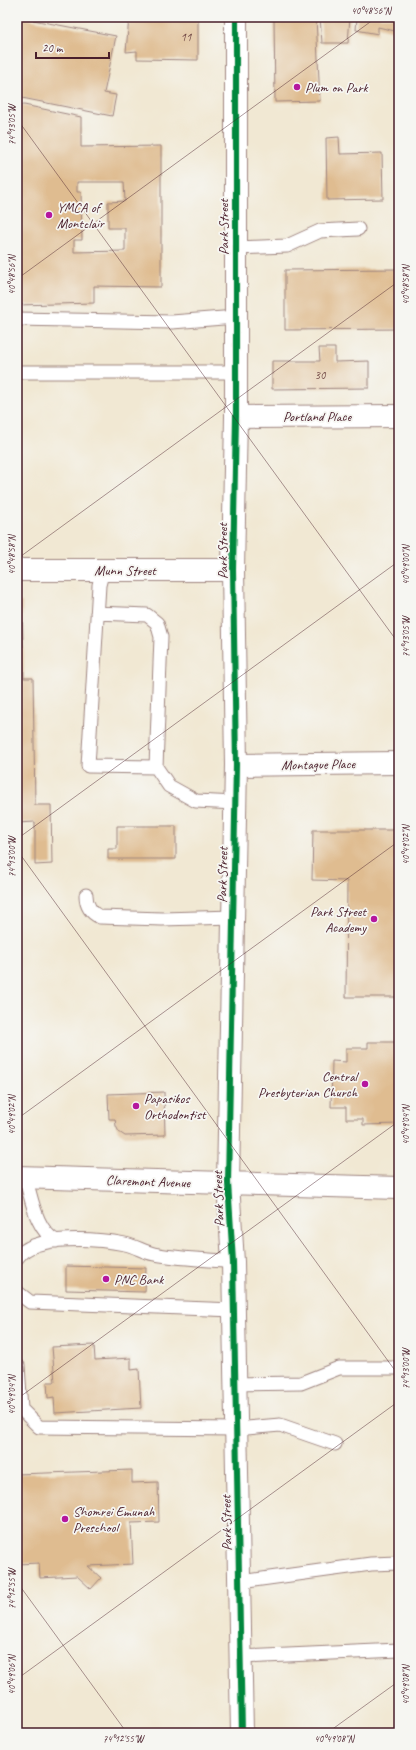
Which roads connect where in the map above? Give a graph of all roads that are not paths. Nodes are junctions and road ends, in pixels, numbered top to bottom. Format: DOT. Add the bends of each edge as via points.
graph roads {
  1 [pos="236,17"];
  2 [pos="358,229"];
  3 [pos="235,248"];
  4 [pos="236,317"];
  5 [pos="17,319"];
  6 [pos="17,372"];
  7 [pos="236,372"];
  8 [pos="399,416"];
  9 [pos="236,417"];
  10 [pos="17,570"];
  11 [pos="103,570"];
  12 [pos="233,570"];
  13 [pos="97,613"];
  14 [pos="399,763"];
  15 [pos="236,765"];
  16 [pos="156,767"];
  17 [pos="236,803"];
  18 [pos="86,895"];
  19 [pos="234,917"];
  20 [pos="21,1177"];
  21 [pos="228,1183"];
  22 [pos="399,1188"];
  23 [pos="56,1241"];
  24 [pos="17,1258"];
  25 [pos="233,1262"];
  26 [pos="17,1292"];
  27 [pos="234,1310"];
  28 [pos="18,1366"];
  29 [pos="399,1368"];
  30 [pos="235,1384"];
  31 [pos="236,1429"];
  32 [pos="336,1444"];
  33 [pos="399,1563"];
  34 [pos="240,1582"];
  35 [pos="399,1650"];
  36 [pos="241,1657"];
  37 [pos="242,1733"];
  1 -- 3 [label="street, Park Street"];
  2 -- 3 [label="lane" via="320,231 287,246"];
  3 -- 4 [label="street, Park Street"];
  4 -- 5 [label="lane" via="172,322"];
  4 -- 7 [label="street, Park Street"];
  6 -- 7 [label="lane"];
  7 -- 9 [label="street, Park Street"];
  8 -- 9 [label="street, Portland Place"];
  9 -- 12 [label="street, Park Street"];
  10 -- 11 [label="street, Munn Street"];
  11 -- 12 [label="street, Munn Street"];
  11 -- 13 [label="lane"];
  12 -- 15 [label="street, Park Street"];
  13 -- 16 [label="lane" via="148,615 157,623 161,637"];
  13 -- 16 [label="lane" via="88,766"];
  14 -- 15 [label="street, Montague Place"];
  15 -- 17 [label="street, Park Street"];
  16 -- 17 [label="lane" via="169,786 196,801"];
  17 -- 19 [label="street, Park Street"];
  18 -- 19 [label="lane" via="91,913 100,917"];
  19 -- 21 [label="street, Park Street"];
  20 -- 21 [label="street, Claremont Avenue"];
  20 -- 23 [label="lane" via="40,1224 46,1234"];
  21 -- 22 [label="street, Claremont Avenue"];
  21 -- 25 [label="street, Park Street"];
  23 -- 24 [label="lane" via="27,1249"];
  23 -- 25 [label="lane" via="92,1239 126,1244 153,1254"];
  25 -- 27 [label="street, Park Street"];
  26 -- 27 [label="lane" via="30,1302"];
  27 -- 30 [label="street, Park Street"];
  28 -- 31 [label="lane" via="22,1409 39,1427"];
  29 -- 30 [label="lane" via="339,1368 300,1383"];
  30 -- 31 [label="street, Park Street"];
  31 -- 32 [label="lane" via="280,1425"];
  31 -- 34 [label="street, Park Street"];
  33 -- 34 [label="lane" via="371,1564"];
  34 -- 36 [label="street, Park Street"];
  35 -- 36 [label="lane"];
  36 -- 37 [label="street, Park Street"];
}
